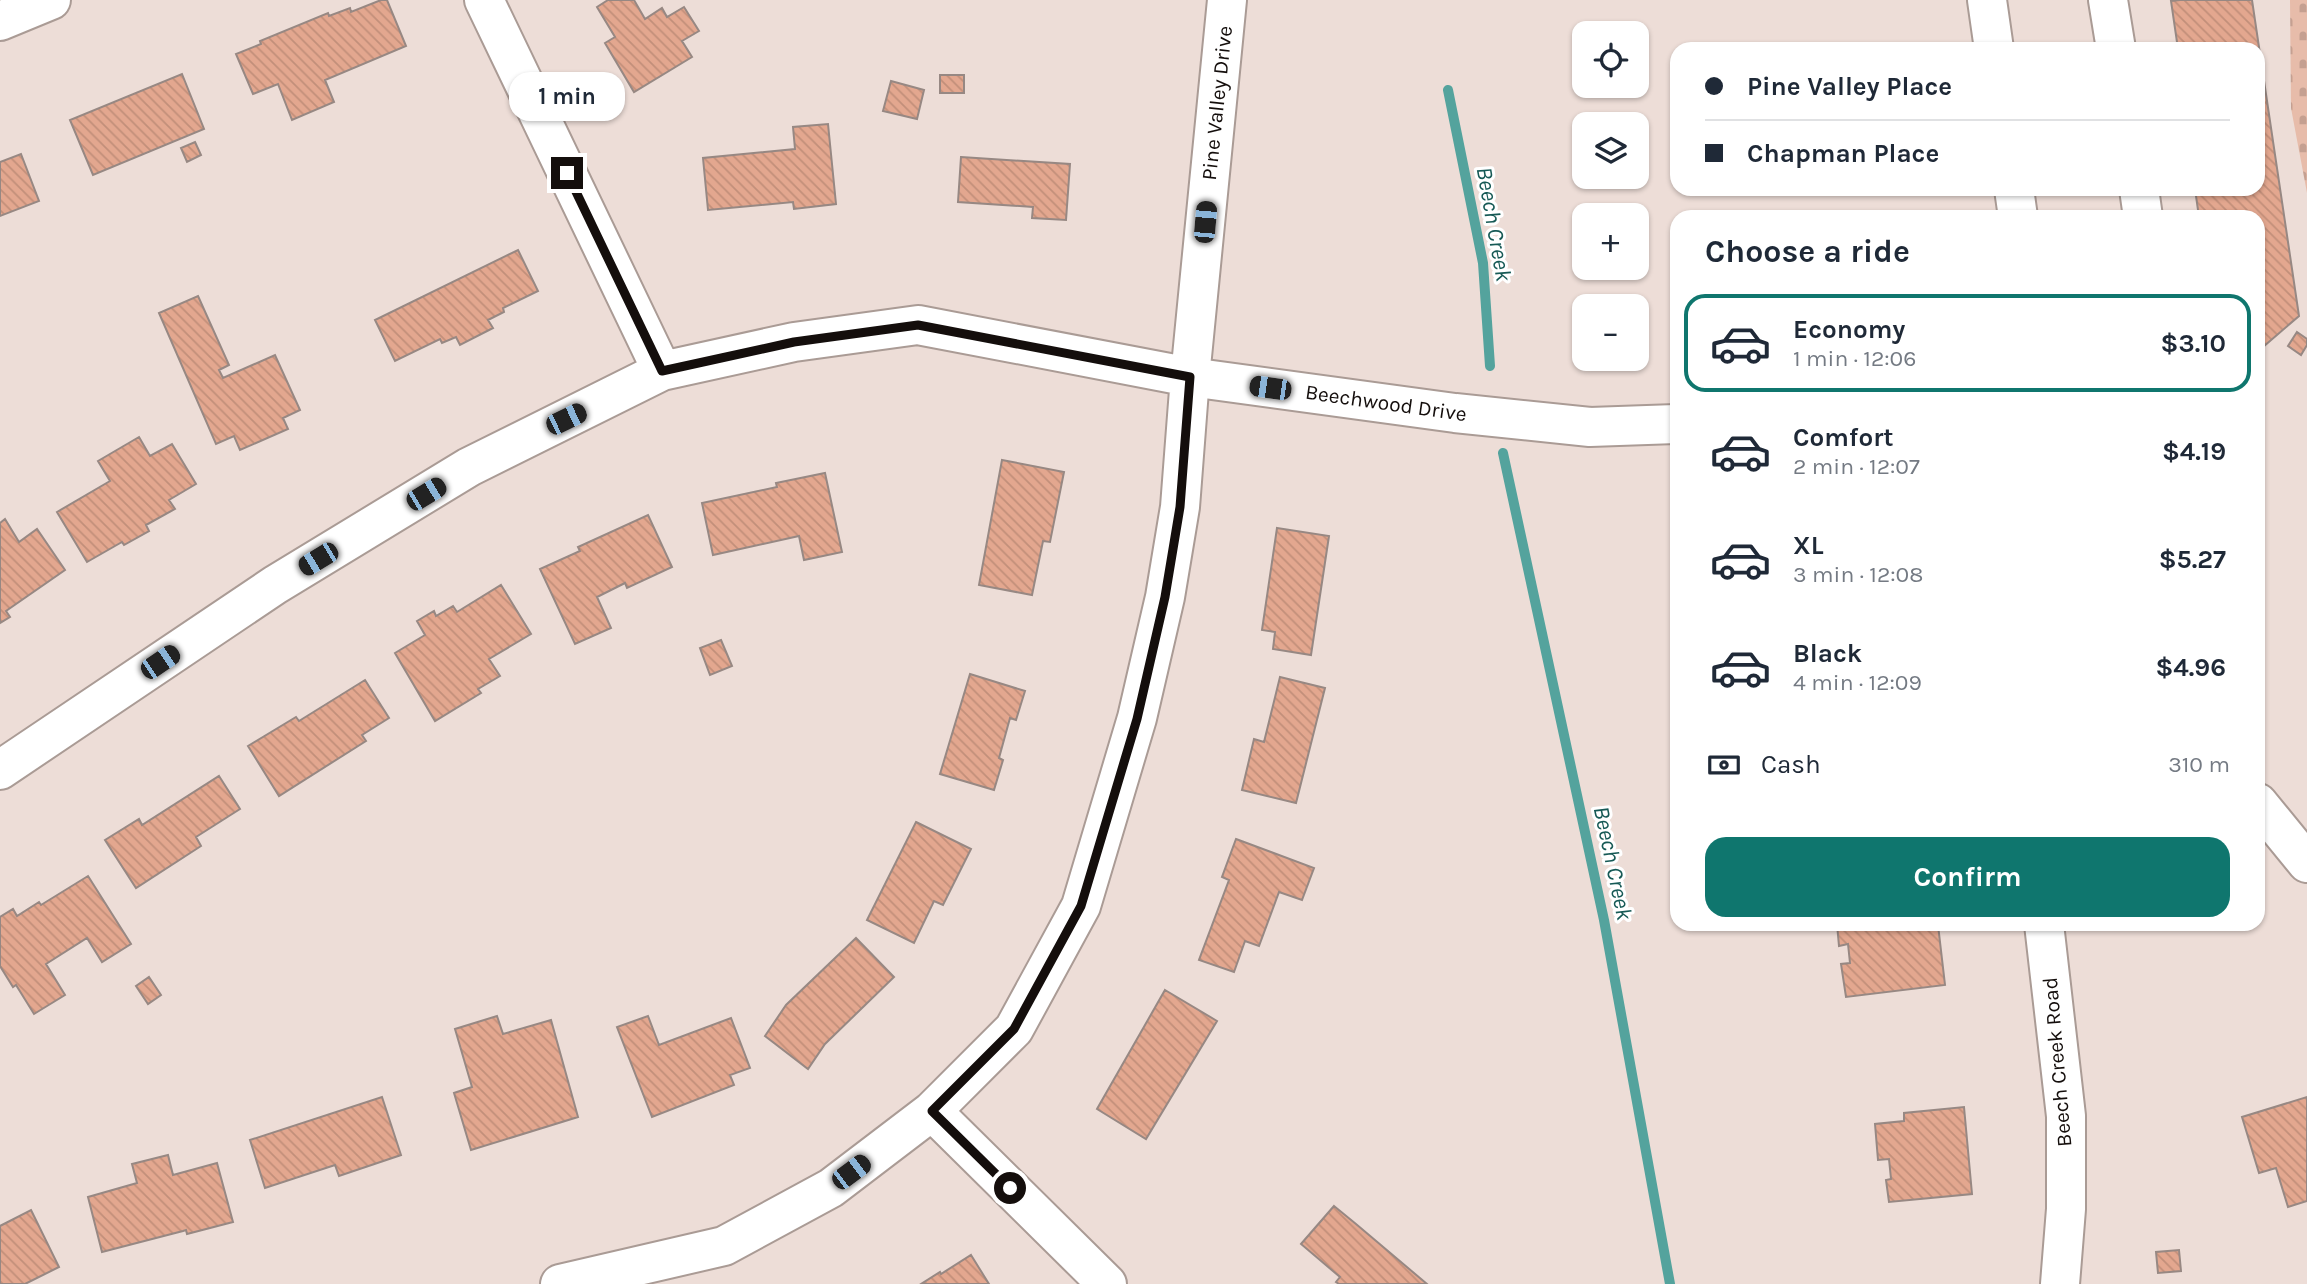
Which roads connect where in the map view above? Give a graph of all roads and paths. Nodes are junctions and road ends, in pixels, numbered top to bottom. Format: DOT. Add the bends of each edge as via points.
graph roads {
  1 [pos="51,0"];
  2 [pos="484,0"];
  3 [pos="1227,0"];
  4 [pos="1987,0"];
  5 [pos="2108,0"];
  6 [pos="0,21"];
  7 [pos="1993,42"];
  8 [pos="2115,42"];
  9 [pos="662,371"];
  10 [pos="1190,377"];
  11 [pos="1670,424"];
  12 [pos="0,770"];
  13 [pos="2265,812"];
  14 [pos="2307,863"];
  15 [pos="2045,931"];
  16 [pos="932,1111"];
  17 [pos="560,1284"];
  18 [pos="1107,1284"];
  19 [pos="2060,1284"];
  1 -- 6 [label="street"];
  2 -- 9 [label="street"];
  3 -- 10 [label="street, Pine Valley Drive"];
  4 -- 7 [label="street"];
  5 -- 8 [label="street"];
  9 -- 10 [label="street, Beechwood Drive" via="794,342 918,325"];
  9 -- 12 [label="street, Beechwood Drive" via="470,467 275,585"];
  10 -- 11 [label="street, Beechwood Drive" via="1590,427"];
  10 -- 16 [label="street, Pine Valley Drive" via="1180,507 1165,597 1137,719 1081,906 1014,1029"];
  13 -- 14 [label="street"];
  15 -- 19 [label="street, Beech Creek Road" via="2066,1116"];
  16 -- 17 [label="street, Pine Valley Drive" via="831,1188 724,1246"];
  16 -- 18 [label="street"];
}
